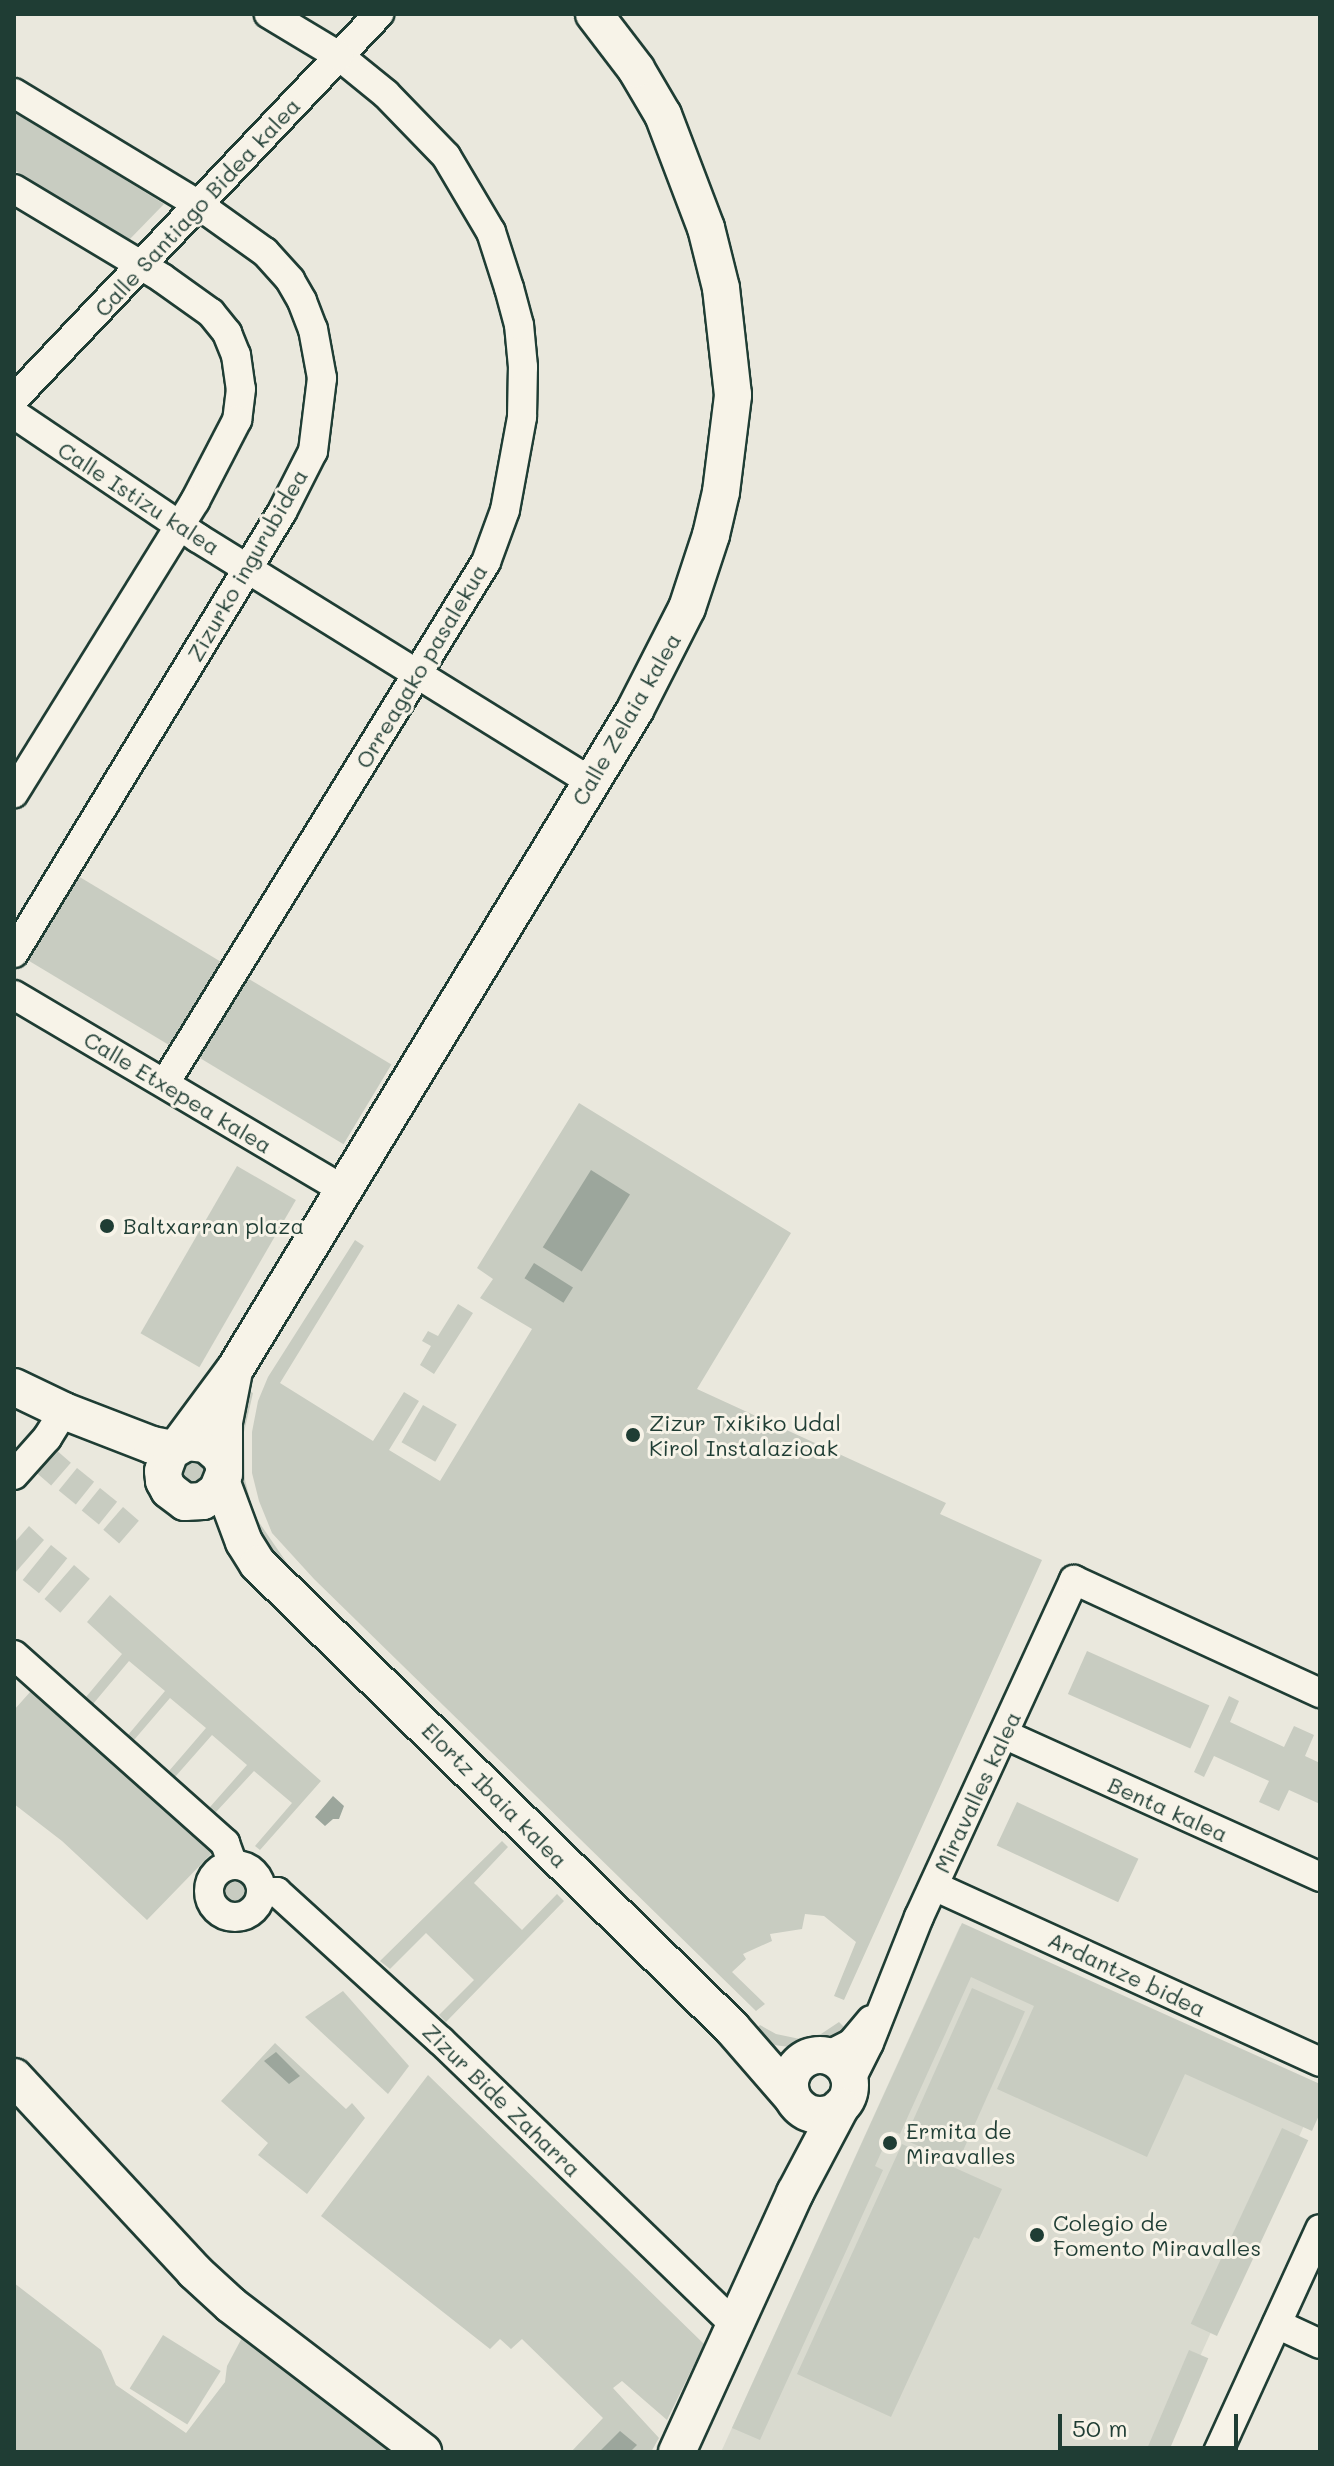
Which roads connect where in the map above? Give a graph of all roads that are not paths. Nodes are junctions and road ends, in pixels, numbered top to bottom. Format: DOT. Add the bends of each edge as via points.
graph roads {
  1 [pos="269,14"];
  2 [pos="379,14"];
  3 [pos="594,14"];
  4 [pos="339,56"];
  5 [pos="14,93"];
  6 [pos="14,189"];
  7 [pos="199,205"];
  8 [pos="141,266"];
  9 [pos="14,399"];
  10 [pos="14,414"];
  11 [pos="179,524"];
  12 [pos="247,568"];
  13 [pos="418,673"];
  14 [pos="592,782"];
  15 [pos="14,793"];
  16 [pos="14,953"];
  17 [pos="14,995"];
  18 [pos="165,1083"];
  19 [pos="342,1189"];
  20 [pos="235,1369"];
  21 [pos="14,1387"];
  22 [pos="73,1414"];
  23 [pos="175,1448"];
  24 [pos="223,1474"];
  25 [pos="14,1475"];
  26 [pos="177,1496"];
  27 [pos="258,1564"];
  28 [pos="14,1655"];
  29 [pos="1320,1693"];
  30 [pos="1017,1740"];
  31 [pos="233,1865"];
  32 [pos="1320,1877"];
  33 [pos="934,1886"];
  34 [pos="261,1892"];
  35 [pos="732,2028"];
  36 [pos="1320,2062"];
  37 [pos="832,2075"];
  38 [pos="14,2077"];
  39 [pos="796,2103"];
  40 [pos="795,2193"];
  41 [pos="1320,2229"];
  42 [pos="1277,2324"];
  43 [pos="735,2325"];
  44 [pos="1320,2344"];
  45 [pos="423,2452"];
  46 [pos="677,2452"];
  47 [pos="1218,2452"];
  1 -- 4 [label="street, Orreagako pasalekua"];
  2 -- 4 [label="street, Calle Santiago Bidea kalea"];
  3 -- 14 [label="street, Calle Zelaia kalea" via="656,104 687,172 721,288 733,395 721,492 701,572 671,643"];
  4 -- 7 [label="street, Calle Santiago Bidea kalea"];
  4 -- 13 [label="street, Orreagako pasalekua" via="419,124 446,156 491,232 519,325 522,417 505,510 486,562"];
  5 -- 7 [label="street, Zizurko ingurubidea"];
  6 -- 8 [label="street"];
  7 -- 8 [label="street, Calle Santiago Bidea kalea"];
  7 -- 12 [label="street, Zizurko ingurubidea" via="265,252 290,280 321,361 313,451"];
  8 -- 9 [label="street, Calle Santiago Bidea kalea"];
  8 -- 11 [label="street" via="211,313 227,333 240,369 237,420"];
  10 -- 11 [label="street, Calle Istizu kalea"];
  11 -- 12 [label="street, Calle Istizu kalea"];
  11 -- 15 [label="street"];
  12 -- 13 [label="street, Calle Istizu kalea"];
  12 -- 16 [label="street, Zizurko ingurubidea"];
  13 -- 14 [label="street, Calle Istizu kalea"];
  13 -- 18 [label="street, Orreagako pasalekua"];
  14 -- 19 [label="street, Calle Zelaia kalea"];
  17 -- 18 [label="street, Calle Etxepea kalea"];
  18 -- 19 [label="street, Calle Etxepea kalea"];
  19 -- 20 [label="street, Calle Zelaia kalea"];
  20 -- 23 [label="street, Calle Zelaia kalea"];
  20 -- 24 [label="street, Calle Zelaia kalea" via="224,1422"];
  21 -- 22 [label="street, Elortz Ibaia kalea"];
  22 -- 23 [label="street, Elortz Ibaia kalea" via="152,1445"];
  22 -- 25 [label="street"];
  22 -- 26 [label="street, Elortz Ibaia kalea"];
  23 -- 24 [label="street" via="197,1441 206,1444 220,1456"];
  23 -- 26 [label="street" via="163,1471"];
  24 -- 26 [label="street" via="210,1497"];
  24 -- 27 [label="street, Elortz Ibaia kalea" via="244,1542"];
  26 -- 27 [label="street, Elortz Ibaia kalea"];
  27 -- 35 [label="street, Elortz Ibaia kalea"];
  28 -- 31 [label="street" via="225,1843"];
  29 -- 33 [label="street, Miravalles kalea" via="1074,1580"];
  30 -- 32 [label="street, Benta kalea"];
  31 -- 34 [label="street" via="256,1876"];
  31 -- 34 [label="street" via="218,1871 209,1886 217,1910 232,1916 248,1913"];
  33 -- 36 [label="street, Ardantze bidea"];
  33 -- 37 [label="street, Miravalles kalea" via="869,2043"];
  34 -- 43 [label="street, Zizur Bide Zaharra" via="277,1892 441,2041"];
  35 -- 37 [label="street, Elortz Ibaia kalea" via="772,2053"];
  35 -- 39 [label="street, Elortz Ibaia kalea"];
  37 -- 39 [label="street" via="825,2114"];
  37 -- 39 [label="street" via="794,2069"];
  37 -- 40 [label="street, Miravalles kalea"];
  38 -- 45 [label="street" via="126,2201 231,2305"];
  39 -- 40 [label="street, Miravalles kalea" via="807,2134"];
  40 -- 43 [label="street, Miravalles kalea"];
  41 -- 42 [label="street"];
  42 -- 44 [label="street"];
  42 -- 47 [label="street"];
  43 -- 46 [label="street, Miravalles kalea"];
}
